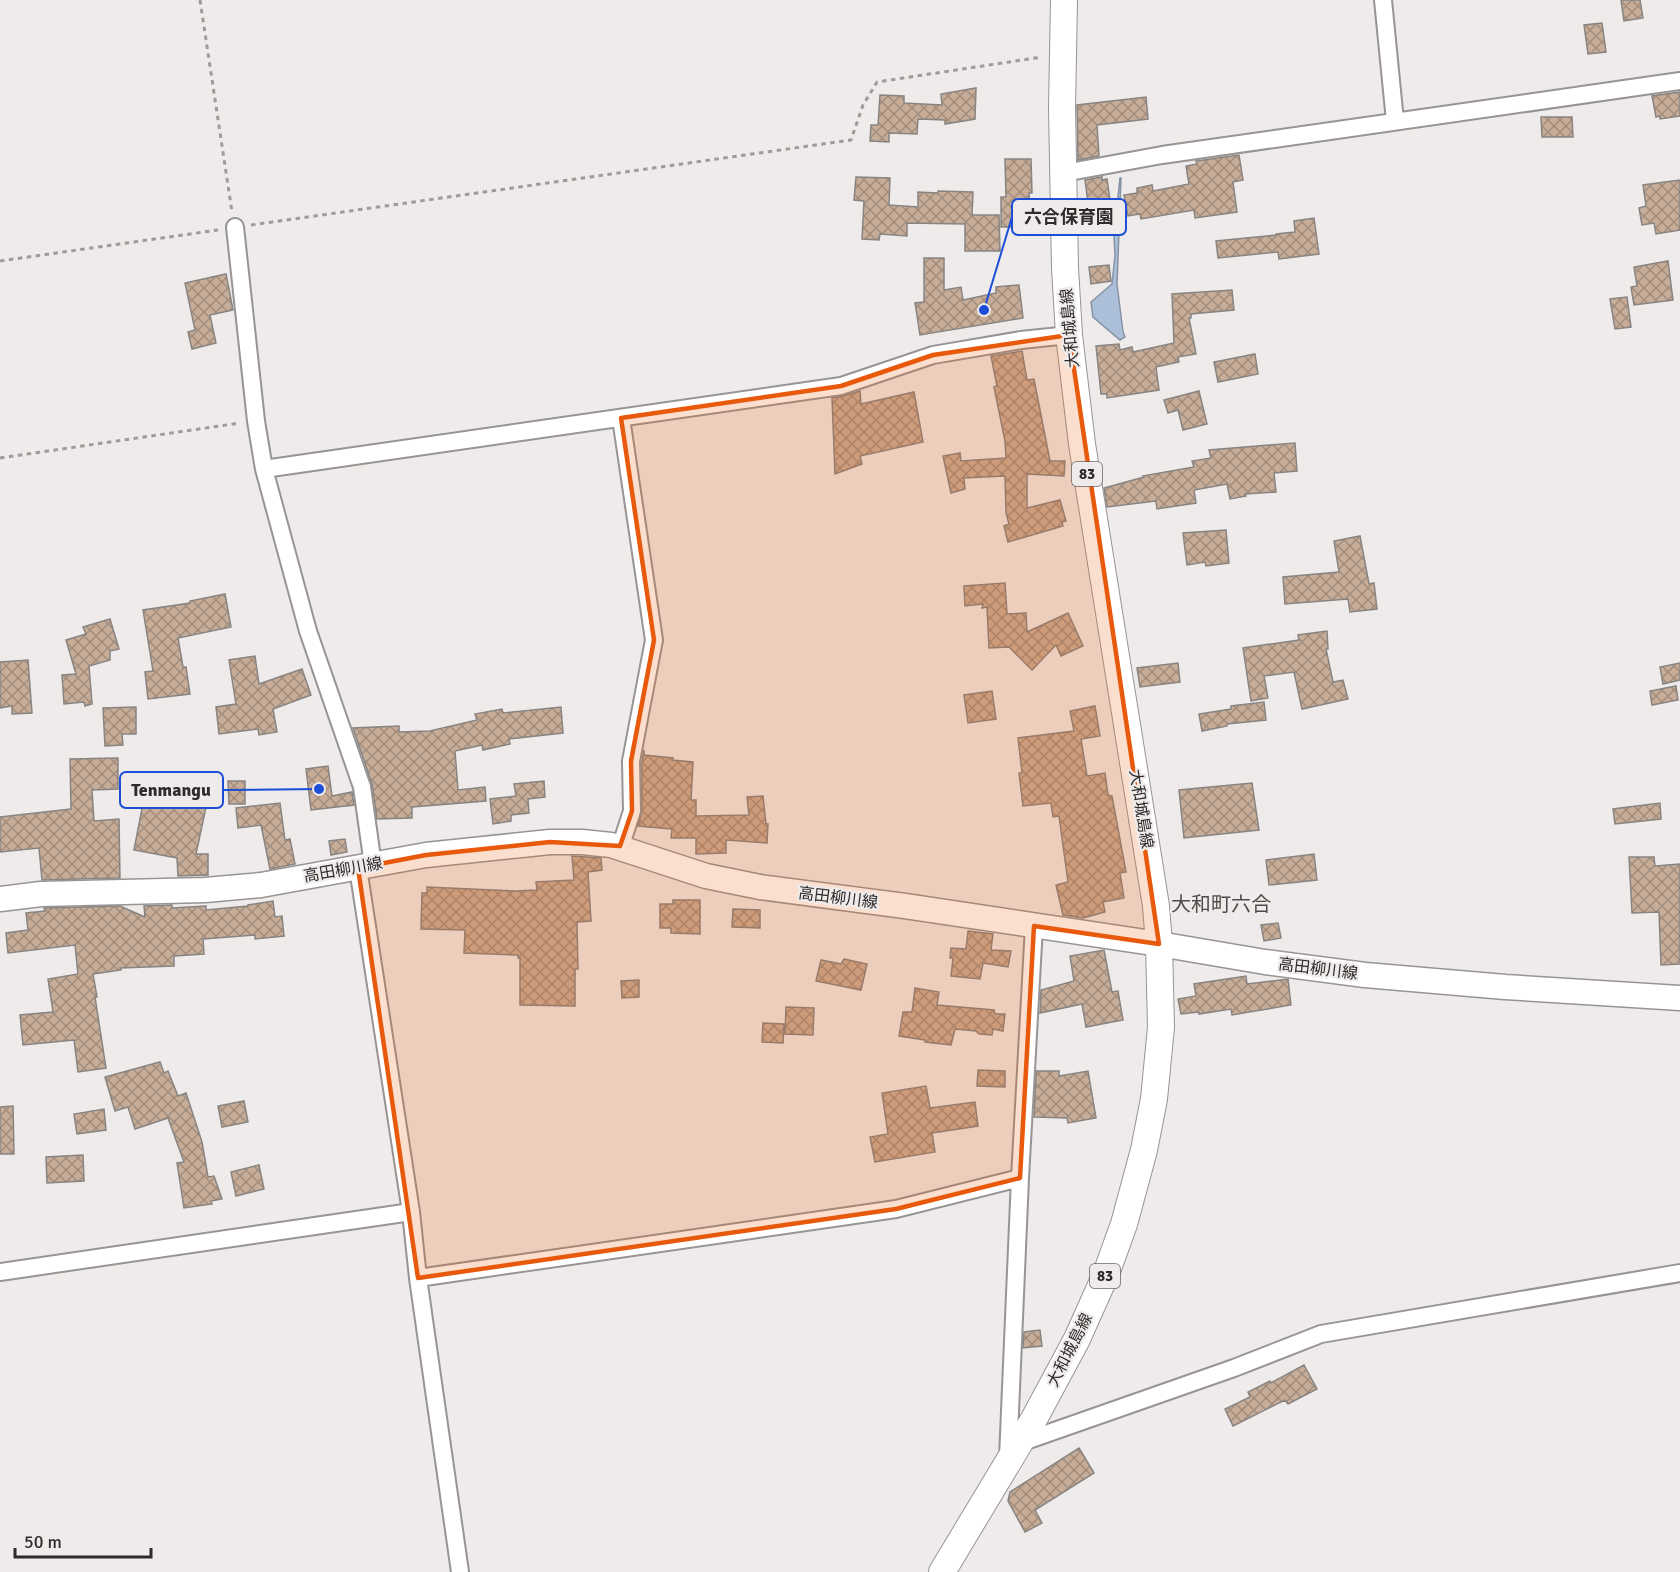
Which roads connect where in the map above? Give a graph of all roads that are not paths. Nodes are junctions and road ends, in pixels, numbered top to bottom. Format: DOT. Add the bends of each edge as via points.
graph roads {
  1 [pos="1064,0"];
  2 [pos="1383,0"];
  3 [pos="1680,81"];
  4 [pos="1395,121"];
  5 [pos="1064,172"];
  6 [pos="234,227"];
  7 [pos="1069,335"];
  8 [pos="621,418"];
  9 [pos="264,469"];
  10 [pos="620,848"];
  11 [pos="366,866"];
  12 [pos="0,899"];
  13 [pos="1034,926"];
  14 [pos="1159,944"];
  15 [pos="1680,998"];
  16 [pos="1020,1178"];
  17 [pos="411,1212"];
  18 [pos="0,1272"];
  19 [pos="1680,1273"];
  20 [pos="418,1278"];
  21 [pos="1014,1452"];
  22 [pos="460,1572"];
  23 [pos="942,1572"];
  1 -- 5 [label="main road, 大和城島線 / 83"];
  2 -- 4 [label="street"];
  3 -- 4 [label="street"];
  4 -- 5 [label="street"];
  5 -- 7 [label="main road, 大和城島線 / 83"];
  6 -- 9 [label="street"];
  7 -- 8 [label="street" via="933,355 841,386"];
  7 -- 14 [label="main road, 大和城島線 / 83" via="1082,444"];
  8 -- 9 [label="street"];
  8 -- 10 [label="street" via="654,640 631,761 632,811"];
  9 -- 11 [label="street" via="308,632 362,787"];
  10 -- 11 [label="main road, 高田柳川線" via="550,842 426,855"];
  10 -- 13 [label="main road, 高田柳川線" via="706,876 760,887"];
  11 -- 12 [label="main road, 高田柳川線" via="261,885"];
  11 -- 17 [label="street"];
  13 -- 14 [label="main road, 高田柳川線"];
  13 -- 16 [label="street"];
  14 -- 15 [label="main road, 高田柳川線" via="1365,975"];
  14 -- 21 [label="main road, 大和城島線 / 83" via="1161,1027 1154,1098 1124,1224 1077,1339"];
  16 -- 20 [label="street" via="896,1209"];
  16 -- 21 [label="street"];
  17 -- 18 [label="street"];
  17 -- 20 [label="street"];
  19 -- 21 [label="street" via="1321,1334"];
  20 -- 22 [label="street"];
  21 -- 23 [label="main road, 大和城島線 / 83"];
}
